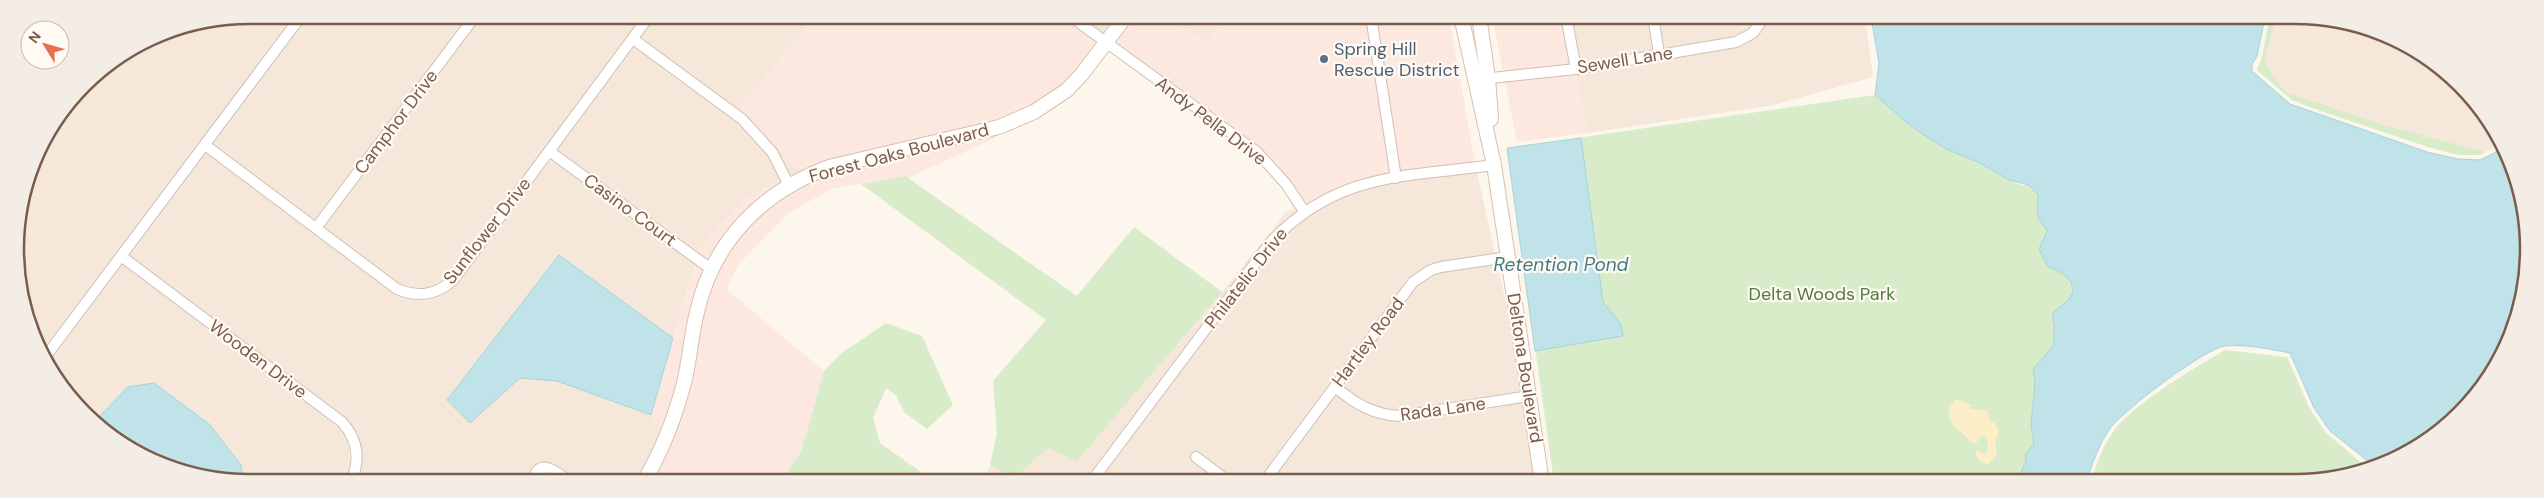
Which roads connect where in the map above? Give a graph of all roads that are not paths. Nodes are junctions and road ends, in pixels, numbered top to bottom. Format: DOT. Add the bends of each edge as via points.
graph roads {
  1 [pos="295,24"];
  2 [pos="469,24"];
  3 [pos="643,24"];
  4 [pos="1081,24"];
  5 [pos="1120,24"];
  6 [pos="1372,24"];
  7 [pos="1464,24"];
  8 [pos="1479,24"];
  9 [pos="1568,24"];
  10 [pos="1654,24"];
  11 [pos="1759,24"];
  12 [pos="633,38"];
  13 [pos="1106,43"];
  14 [pos="1659,54"];
  15 [pos="1576,69"];
  16 [pos="1481,79"];
  17 [pos="205,145"];
  18 [pos="549,151"];
  19 [pos="1494,165"];
  20 [pos="1396,178"];
  21 [pos="789,185"];
  22 [pos="1304,211"];
  23 [pos="316,228"];
  24 [pos="121,256"];
  25 [pos="1508,258"];
  26 [pos="711,269"];
  27 [pos="49,352"];
  28 [pos="1335,387"];
  29 [pos="1529,396"];
  30 [pos="1196,457"];
  31 [pos="354,474"];
  32 [pos="536,474"];
  33 [pos="559,474"];
  34 [pos="647,474"];
  35 [pos="1097,474"];
  36 [pos="1219,474"];
  37 [pos="1270,474"];
  38 [pos="1541,474"];
  1 -- 17 [label="street"];
  2 -- 23 [label="street, Camphor Drive"];
  3 -- 12 [label="street, Sunflower Drive"];
  4 -- 13 [label="street, Andy Pella Drive"];
  5 -- 13 [label="main road, Forest Oaks Boulevard"];
  6 -- 20 [label="street"];
  7 -- 16 [label="main road, Deltona Boulevard"];
  8 -- 16 [label="main road, Deltona Boulevard"];
  9 -- 15 [label="street"];
  10 -- 14 [label="street"];
  11 -- 14 [label="street, Sewell Lane" via="1753,33 1736,42"];
  12 -- 18 [label="street, Sunflower Drive"];
  12 -- 21 [label="street" via="742,119 772,152"];
  13 -- 21 [label="main road, Forest Oaks Boulevard" via="1066,90 1049,104 1016,121 829,168"];
  13 -- 22 [label="street, Andy Pella Drive" via="1257,152 1286,184"];
  14 -- 15 [label="street, Sewell Lane"];
  15 -- 16 [label="street, Sewell Lane"];
  16 -- 19 [label="main road, Deltona Boulevard"];
  17 -- 23 [label="street, Sunflower Drive"];
  17 -- 24 [label="street"];
  18 -- 23 [label="street, Sunflower Drive" via="454,279 437,291 416,294 397,289"];
  18 -- 26 [label="street, Casino Court"];
  19 -- 20 [label="street, Philatelic Drive"];
  19 -- 25 [label="main road, Deltona Boulevard"];
  20 -- 22 [label="street, Philatelic Drive" via="1345,189"];
  21 -- 26 [label="main road, Forest Oaks Boulevard" via="748,217"];
  22 -- 35 [label="street, Philatelic Drive" via="1271,242"];
  24 -- 27 [label="street"];
  24 -- 31 [label="street, Wooden Drive" via="342,422 357,448"];
  25 -- 28 [label="street, Hartley Road" via="1441,267 1421,275"];
  25 -- 29 [label="main road, Deltona Boulevard"];
  26 -- 34 [label="main road, Forest Oaks Boulevard" via="696,313 687,368 674,414"];
  28 -- 29 [label="street, Rada Lane" via="1361,407 1386,416"];
  28 -- 37 [label="street, Hartley Road"];
  29 -- 38 [label="main road, Deltona Boulevard"];
  30 -- 36 [label="street"];
  32 -- 33 [label="street" via="545,467"];
}
